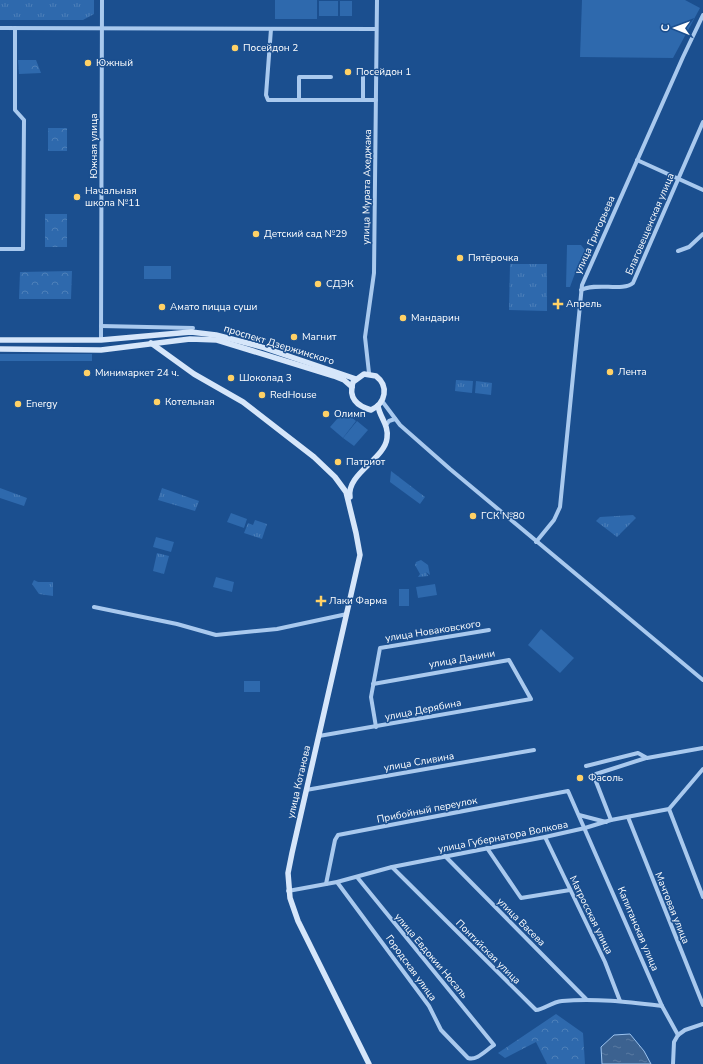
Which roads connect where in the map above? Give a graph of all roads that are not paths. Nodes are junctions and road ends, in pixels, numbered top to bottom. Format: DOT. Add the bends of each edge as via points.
graph roads {
  1 [pos="102,0"];
  2 [pos="377,0"];
  3 [pos="703,15"];
  4 [pos="0,28"];
  5 [pos="15,28"];
  6 [pos="102,28"];
  7 [pos="271,29"];
  8 [pos="376,29"];
  9 [pos="331,77"];
  10 [pos="363,77"];
  11 [pos="299,100"];
  12 [pos="363,100"];
  13 [pos="376,100"];
  14 [pos="703,122"];
  15 [pos="637,160"];
  16 [pos="678,178"];
  17 [pos="703,190"];
  18 [pos="703,234"];
  19 [pos="0,250"];
  20 [pos="678,251"];
  21 [pos="581,290"];
  22 [pos="101,326"];
  23 [pos="193,328"];
  24 [pos="0,340"];
  25 [pos="101,340"];
  26 [pos="159,342"];
  27 [pos="151,343"];
  28 [pos="0,349"];
  29 [pos="160,349"];
  30 [pos="101,350"];
  31 [pos="369,373"];
  32 [pos="356,379"];
  33 [pos="352,387"];
  34 [pos="382,401"];
  35 [pos="378,406"];
  36 [pos="372,410"];
  37 [pos="395,419"];
  38 [pos="387,424"];
  39 [pos="341,484"];
  40 [pos="348,485"];
  41 [pos="346,492"];
  42 [pos="356,532"];
  43 [pos="536,542"];
  44 [pos="94,607"];
  45 [pos="347,614"];
  46 [pos="489,630"];
  47 [pos="703,680"];
  48 [pos="373,684"];
  49 [pos="531,699"];
  50 [pos="376,727"];
  51 [pos="319,736"];
  52 [pos="703,748"];
  53 [pos="534,750"];
  54 [pos="647,758"];
  55 [pos="586,766"];
  56 [pos="703,769"];
  57 [pos="306,790"];
  58 [pos="568,791"];
  59 [pos="669,809"];
  60 [pos="580,815"];
  61 [pos="628,817"];
  62 [pos="611,820"];
  63 [pos="606,822"];
  64 [pos="585,828"];
  65 [pos="545,837"];
  66 [pos="487,848"];
  67 [pos="445,856"];
  68 [pos="392,867"];
  69 [pos="357,877"];
  70 [pos="337,882"];
  71 [pos="326,884"];
  72 [pos="570,890"];
  73 [pos="288,891"];
  74 [pos="703,897"];
  75 [pos="586,999"];
  76 [pos="620,1001"];
  77 [pos="703,1005"];
  78 [pos="662,1006"];
  79 [pos="703,1024"];
  80 [pos="678,1035"];
  81 [pos="494,1045"];
  82 [pos="369,1064"];
  83 [pos="673,1064"];
  1 -- 6 [label="street, Южная улица"];
  2 -- 8 [label="street, улица Мурата Ахеджака"];
  3 -- 15 [label="street, улица Григорьева"];
  4 -- 5 [label="street"];
  5 -- 6 [label="street"];
  5 -- 19 [label="street" via="15,110 24,120 23,249"];
  6 -- 7 [label="street"];
  6 -- 22 [label="street, Южная улица"];
  7 -- 8 [label="street"];
  7 -- 11 [label="street" via="267,98"];
  8 -- 13 [label="street, улица Мурата Ахеджака"];
  9 -- 11 [label="street" via="298,78"];
  10 -- 12 [label="street"];
  11 -- 12 [label="street"];
  12 -- 13 [label="street"];
  13 -- 31 [label="street, улица Мурата Ахеджака" via="374,273 365,337"];
  14 -- 16 [label="street, Благовещенская улица"];
  15 -- 16 [label="street"];
  15 -- 21 [label="street, улица Григорьева"];
  16 -- 17 [label="street"];
  16 -- 21 [label="street, Благовещенская улица" via="633,283 625,286 588,286"];
  18 -- 20 [label="street" via="689,247"];
  21 -- 43 [label="street, улица Григорьева" via="560,507 554,520"];
  22 -- 23 [label="street"];
  22 -- 25 [label="street, Южная улица"];
  24 -- 25 [label="street, проспект Дзержинского"];
  25 -- 30 [label="street"];
  25 -- 32 [label="street, проспект Дзержинского" via="191,332 216,335 262,347"];
  26 -- 27 [label="street, проспект Дзержинского"];
  26 -- 29 [label="street"];
  26 -- 33 [label="street, проспект Дзержинского" via="217,340 334,376"];
  27 -- 29 [label="street"];
  27 -- 30 [label="street, проспект Дзержинского"];
  28 -- 30 [label="street, проспект Дзержинского"];
  29 -- 39 [label="street" via="194,374 243,402 314,457"];
  31 -- 32 [label="street"];
  31 -- 34 [label="street" via="382,382 385,393"];
  32 -- 33 [label="street"];
  33 -- 36 [label="street" via="355,403"];
  34 -- 35 [label="street"];
  34 -- 37 [label="street"];
  35 -- 36 [label="street"];
  35 -- 38 [label="street"];
  36 -- 40 [label="street" via="384,424 383,441"];
  37 -- 38 [label="street"];
  37 -- 43 [label="street"];
  38 -- 42 [label="street" via="384,447 358,476 349,491"];
  39 -- 40 [label="street"];
  39 -- 41 [label="street"];
  40 -- 41 [label="street"];
  41 -- 42 [label="street, улица Котанова"];
  42 -- 45 [label="street, улица Котанова" via="360,556"];
  43 -- 47 [label="street"];
  44 -- 45 [label="street" via="177,624 216,636 277,629"];
  45 -- 51 [label="street, улица Котанова"];
  46 -- 48 [label="street, улица Новаковского" via="380,648"];
  48 -- 49 [label="street, улица Данини" via="509,660"];
  48 -- 50 [label="street"];
  49 -- 50 [label="street, улица Дерябина"];
  50 -- 51 [label="street, улица Дерябина"];
  51 -- 57 [label="street, улица Котанова"];
  52 -- 54 [label="street"];
  53 -- 57 [label="street, улица Сливина"];
  54 -- 55 [label="street" via="638,753"];
  54 -- 62 [label="street" via="596,774 595,779"];
  56 -- 59 [label="street"];
  57 -- 73 [label="street, улица Котанова" via="288,873"];
  58 -- 60 [label="street, Капитанская улица"];
  58 -- 71 [label="street, Прибойный переулок" via="338,835"];
  59 -- 61 [label="street, улица Губернатора Волкова"];
  59 -- 74 [label="street"];
  60 -- 63 [label="street"];
  60 -- 64 [label="street, Капитанская улица"];
  61 -- 62 [label="street, улица Губернатора Волкова"];
  61 -- 77 [label="street, Мачтовая улица"];
  62 -- 63 [label="street, улица Губернатора Волкова"];
  63 -- 64 [label="street, улица Губернатора Волкова"];
  64 -- 65 [label="street, улица Губернатора Волкова"];
  64 -- 78 [label="street, Капитанская улица"];
  65 -- 66 [label="street, улица Губернатора Волкова"];
  65 -- 72 [label="street, Матросская улица"];
  66 -- 67 [label="street, улица Губернатора Волкова"];
  66 -- 72 [label="street" via="521,898"];
  67 -- 68 [label="street, улица Губернатора Волкова"];
  67 -- 75 [label="street, улица Васева"];
  68 -- 69 [label="street, улица Губернатора Волкова"];
  68 -- 75 [label="street, Понтийская улица" via="534,1009 538,1011 554,1002"];
  69 -- 70 [label="street, улица Губернатора Волкова"];
  69 -- 81 [label="street, улица Евдокии Носаль"];
  70 -- 71 [label="street, улица Губернатора Волкова"];
  70 -- 81 [label="street, Городская улица" via="429,1006 441,1030 462,1052 472,1059"];
  71 -- 73 [label="street, улица Губернатора Волкова"];
  72 -- 76 [label="street, Матросская улица" via="605,962"];
  73 -- 82 [label="street, улица Котанова" via="298,921"];
  75 -- 76 [label="street"];
  76 -- 78 [label="street"];
  78 -- 80 [label="street, Капитанская улица"];
  79 -- 80 [label="street"];
  80 -- 83 [label="street" via="674,1042"];
}
